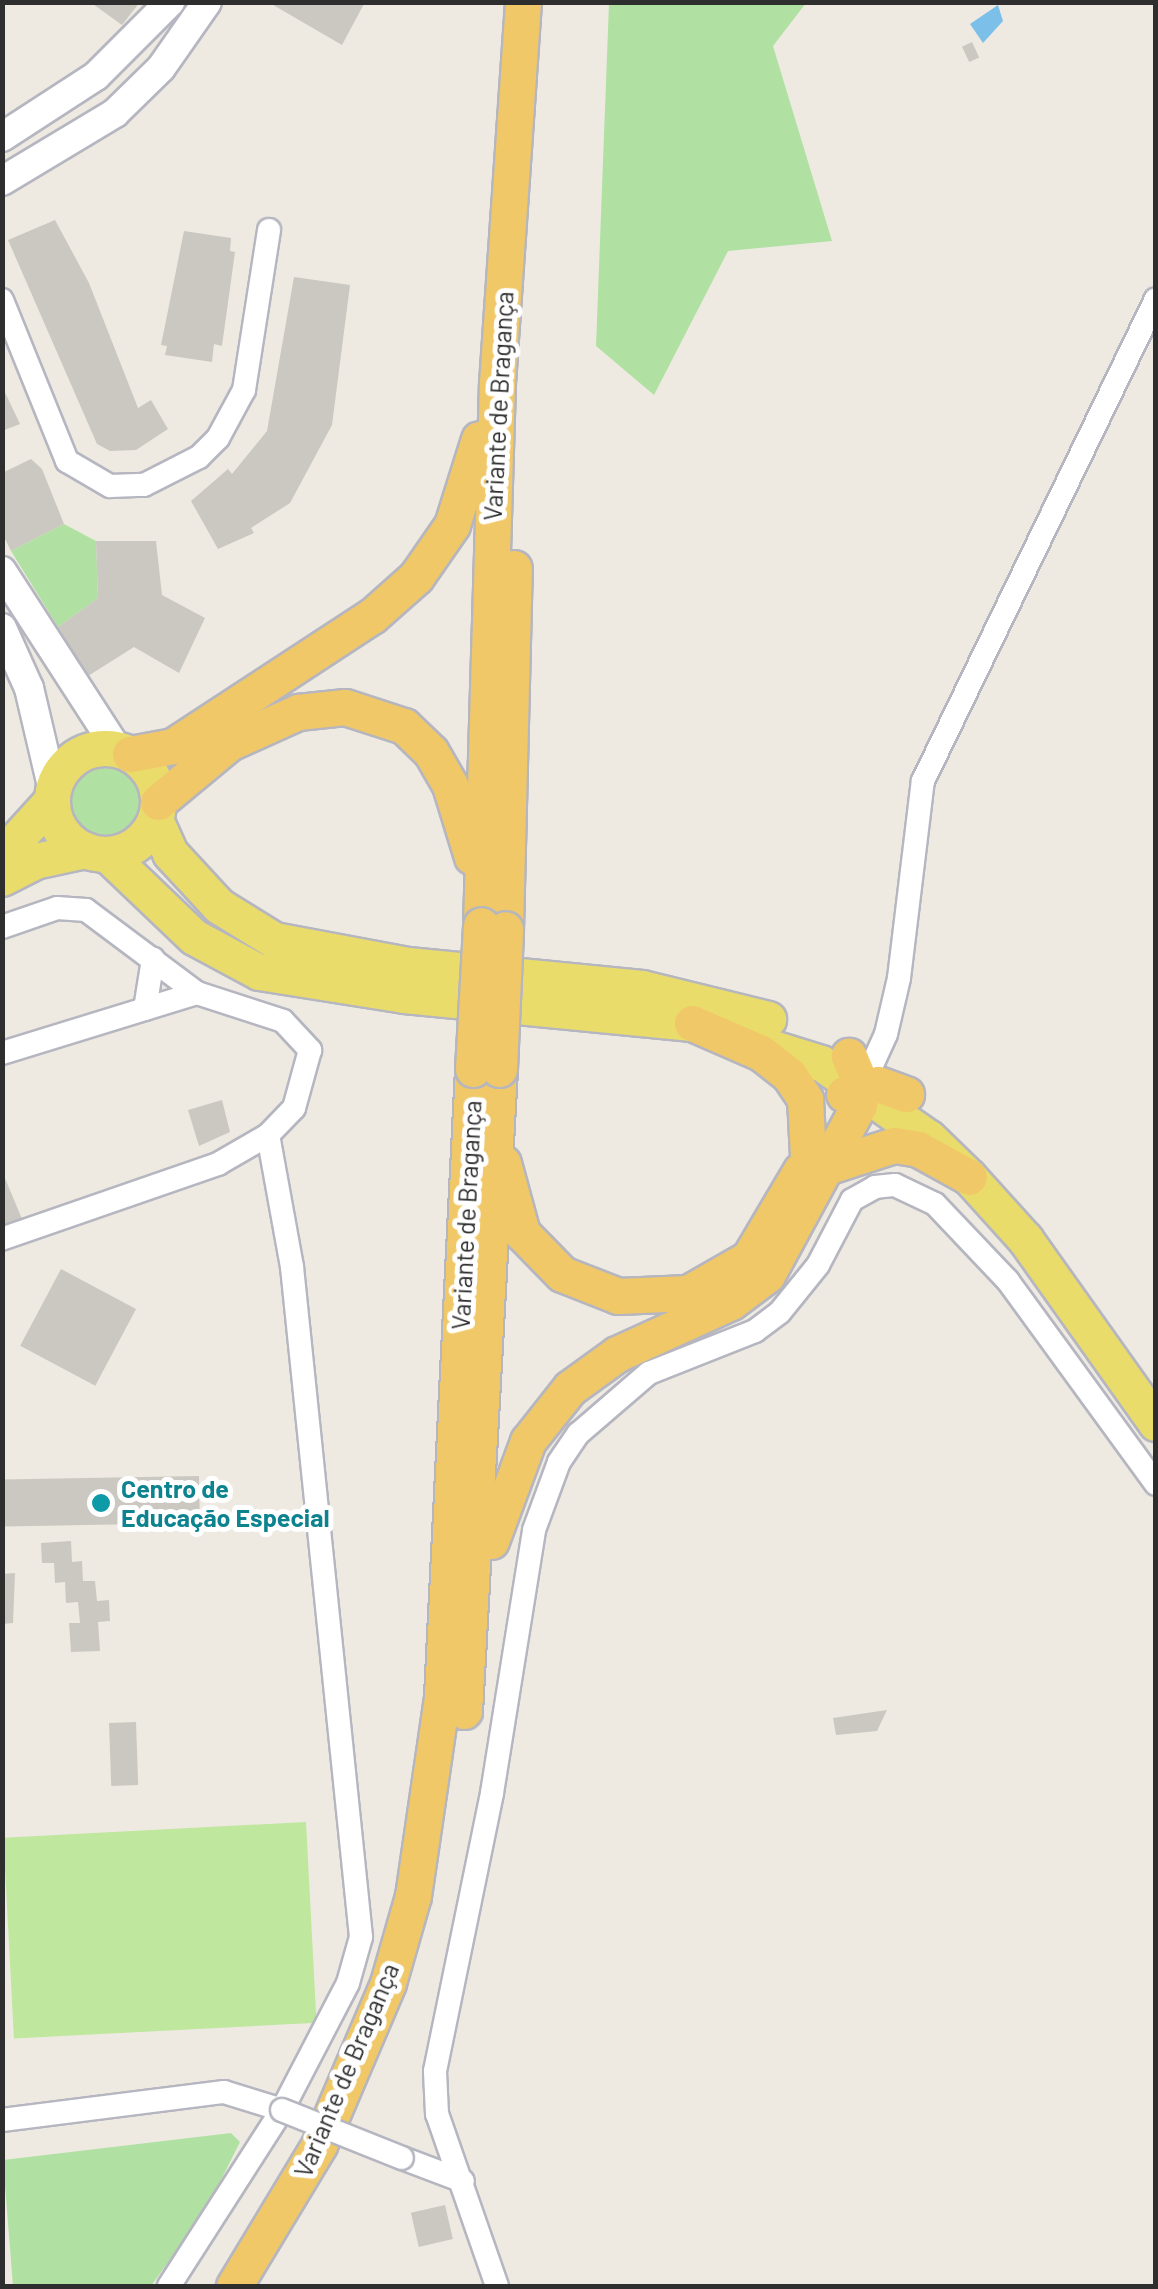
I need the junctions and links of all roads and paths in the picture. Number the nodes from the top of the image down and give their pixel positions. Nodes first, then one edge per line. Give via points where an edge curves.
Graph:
1 (170, 2) edge
2 (207, 2) edge
3 (523, 2) edge
4 (519, 102) junction
5 (2, 137) edge
6 (2, 182) edge
7 (269, 230) dead end
8 (1156, 299) edge
9 (2, 300) edge
10 (496, 383) junction
11 (2, 571) edge
12 (5, 633) edge
13 (85, 706) junction
14 (124, 751) junction
15 (52, 796) junction
16 (156, 810) junction
17 (96, 852) junction
18 (2, 855) edge
19 (2, 878) edge
20 (480, 882) junction
21 (2, 927) edge
22 (493, 927) junction
23 (153, 959) junction
24 (197, 993) junction
25 (145, 1009) junction
26 (692, 1023) junction
27 (2, 1053) edge
28 (486, 1069) junction
29 (860, 1070) junction
30 (906, 1094) joint
31 (494, 1128) junction
32 (268, 1135) junction
33 (818, 1162) junction
34 (969, 1178) junction
35 (2, 1239) edge
36 (1156, 1407) edge
37 (1156, 1423) edge
38 (1156, 1484) edge
39 (474, 1596) junction
40 (282, 2110) junction
41 (2, 2120) edge
42 (463, 2182) junction
43 (169, 2286) edge
44 (234, 2286) edge
45 (262, 2286) edge
46 (497, 2286) edge

1 - 5 street via 96,76
2 - 6 street via 161,68 114,113
3 - 4 highway, Variante de Bragança
4 - 10 highway, Variante de Bragança
4 - 22 highway, Variante de Bragança
7 - 9 street via 244,390 199,456 144,485 110,486 67,462
8 - 29 street via 923,781 900,978
10 - 14 highway via 484,399 477,462 452,524 416,577 372,616 173,746
10 - 20 highway, Variante de Bragança
11 - 13 street
12 - 13 street via 28,642 59,690
12 - 15 street via 34,705
13 - 14 street
14 - 15 main road via 100,748 69,761
14 - 16 main road via 151,774
15 - 17 main road via 61,830
15 - 18 main road
16 - 17 main road via 136,844
16 - 20 highway via 229,743 298,712 364,710 404,726 431,752 450,785
16 - 29 main road via 170,853 219,906 274,940 408,965 642,988 719,1004 796,1028
17 - 19 main road via 35,861
17 - 26 main road via 194,936 260,972 404,995
20 - 22 highway, Variante de Bragança
21 - 23 street via 76,908
22 - 28 highway, Variante de Bragança, bridge
23 - 24 street
23 - 25 street
24 - 25 street
24 - 32 street via 283,1021 310,1050 294,1108
25 - 27 street
26 - 29 main road
26 - 33 highway via 761,1054 788,1075 805,1099
28 - 31 highway, Variante de Bragança
28 - 44 highway, Variante de Bragança via 442,1696 412,1896 388,1983 319,2145
29 - 30 highway
29 - 33 highway via 843,1095
29 - 34 main road
30 - 36 main road via 986,1162
31 - 33 highway via 522,1233 562,1274 618,1296 688,1293 749,1258
31 - 39 highway, Variante de Bragança
32 - 35 street via 218,1164
32 - 40 street via 292,1267 362,1916 348,1983
33 - 34 highway via 894,1146 918,1149
33 - 39 highway via 767,1275 731,1302 617,1354 570,1388 528,1441 511,1477 491,1540 488,1584
34 - 37 main road via 1025,1239
38 - 42 street via 1008,1281 936,1204 895,1185 874,1187 852,1200 818,1265 780,1312 755,1330 649,1373 602,1407 558,1462 534,1530 492,1793 435,2072 436,2114
39 - 45 highway, Variante de Bragança via 456,1782 407,1987 324,2181
40 - 41 street via 224,2092
40 - 42 street, bridge
40 - 43 street
42 - 46 street

